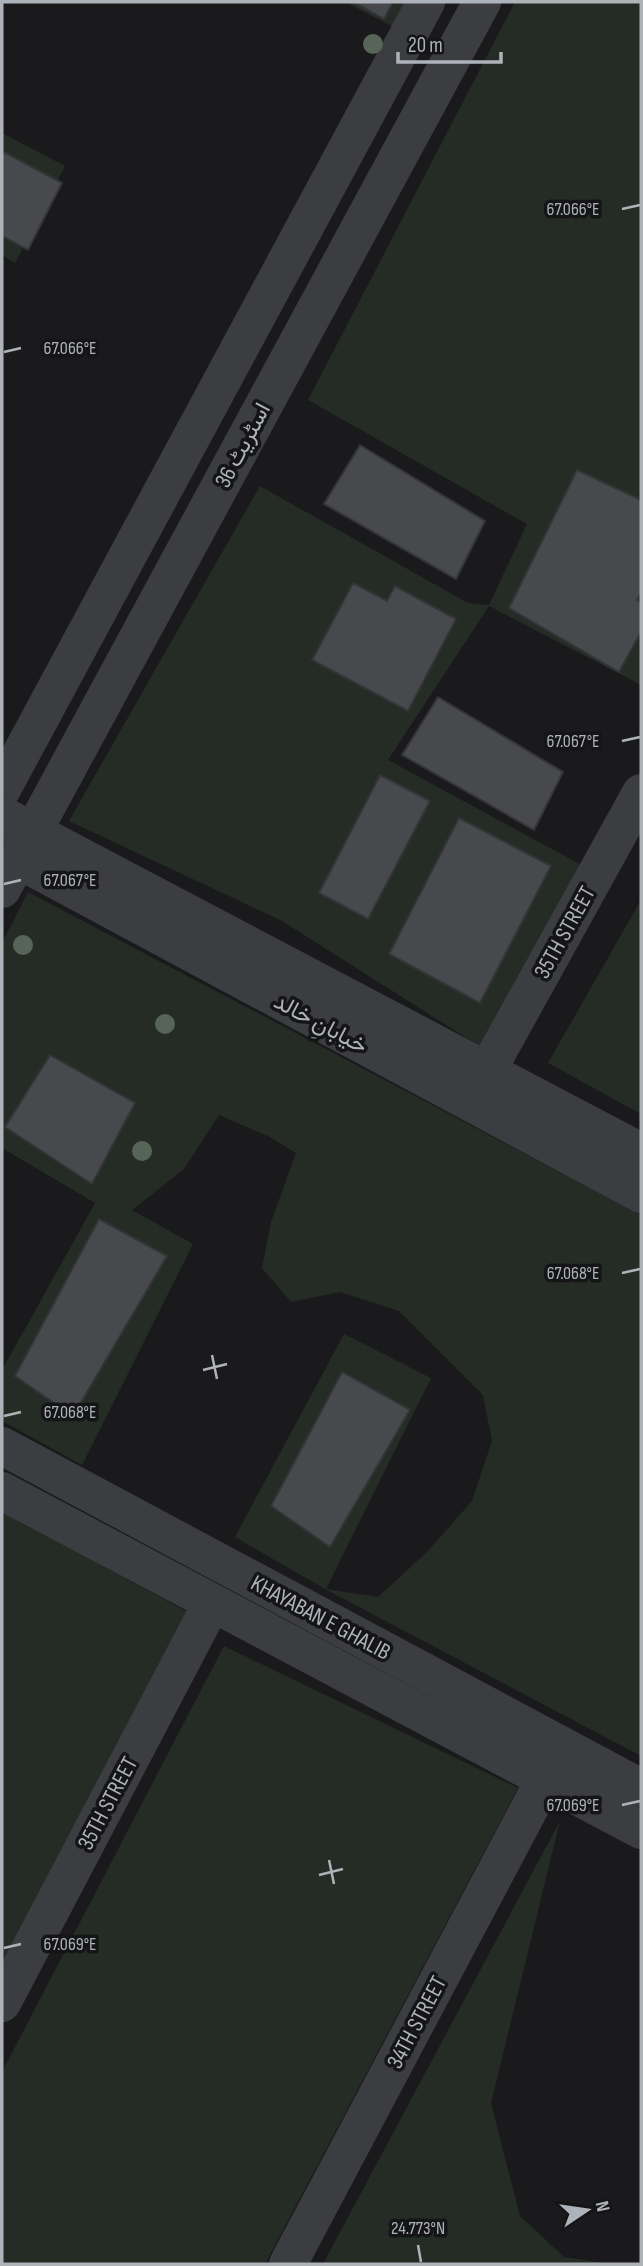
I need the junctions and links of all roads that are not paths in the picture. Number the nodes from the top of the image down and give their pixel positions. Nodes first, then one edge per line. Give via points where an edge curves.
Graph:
1 (426, 2) edge
2 (482, 2) edge
3 (2, 789) edge
4 (641, 793) edge
5 (11, 849) edge
6 (487, 1072) junction
7 (641, 1152) edge
8 (641, 1194) edge
9 (2, 1446) edge
10 (2, 1491) edge
11 (212, 1603) junction
12 (545, 1779) junction
13 (641, 1788) edge
14 (641, 1830) edge
15 (2, 2003) edge
16 (288, 2264) edge

1 - 3 street
2 - 5 street, اسٹریٹ 36
4 - 6 street, 35TH STREET
5 - 6 street, خیابانِ خالد
5 - 8 street, خیابانِ خالد
6 - 7 street, خیابانِ خالد
9 - 13 street, KHAYABAN E GHALIB
10 - 11 street, KHAYABAN E GHALIB
11 - 12 street, KHAYABAN E GHALIB
11 - 15 street, 35TH STREET
12 - 14 street, KHAYABAN E GHALIB
12 - 16 street, 34TH STREET

